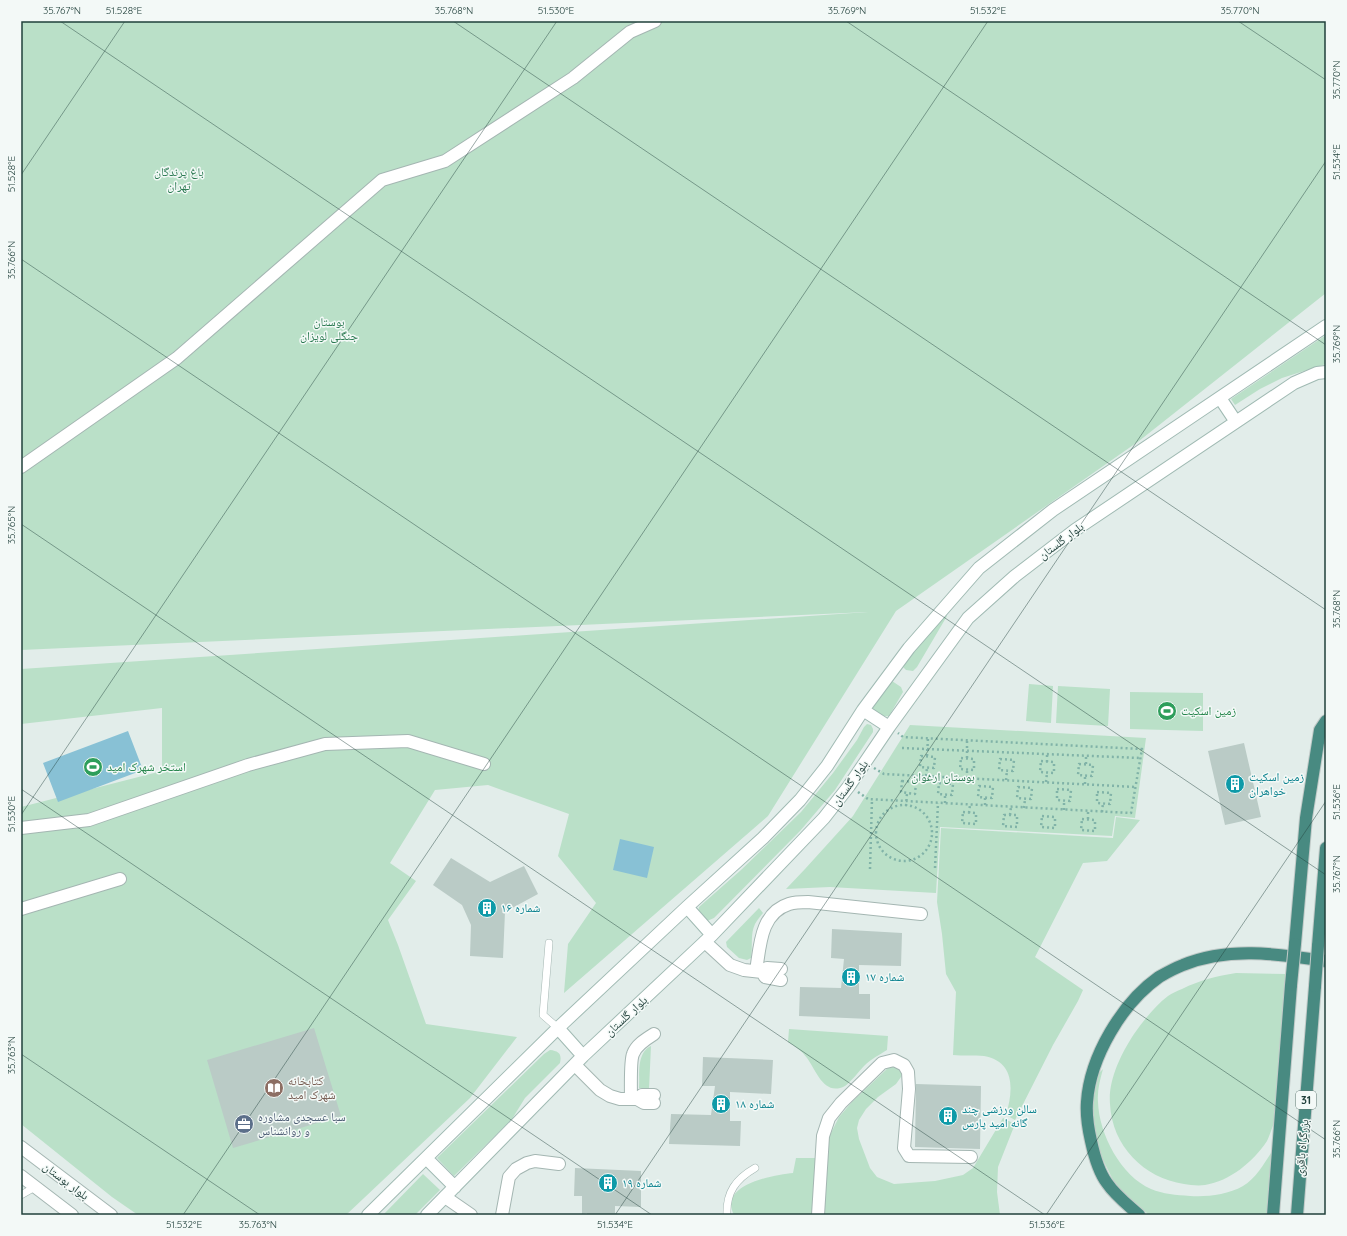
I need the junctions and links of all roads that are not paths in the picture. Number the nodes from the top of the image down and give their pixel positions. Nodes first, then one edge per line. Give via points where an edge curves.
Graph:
1 (638, 21) edge
2 (655, 21) edge
3 (630, 32) junction
4 (1326, 326) edge
5 (1326, 372) edge
6 (1225, 395) junction
7 (1236, 422) junction
8 (21, 467) edge
9 (863, 710) junction
10 (1326, 721) edge
11 (889, 727) junction
12 (484, 764) dead end
13 (21, 828) edge
14 (1326, 848) edge
15 (120, 880) dead end
16 (687, 907) junction
17 (21, 909) edge
18 (921, 914) dead end
19 (709, 938) junction
20 (549, 943) dead end
21 (1326, 961) edge
22 (759, 972) junction
23 (781, 974) dead end
24 (558, 1028) junction
25 (654, 1034) dead end
26 (579, 1060) junction
27 (634, 1099) junction
28 (654, 1099) dead end
29 (21, 1147) edge
30 (426, 1158) junction
31 (971, 1158) dead end
32 (559, 1164) dead end
33 (755, 1168) dead end
34 (21, 1176) edge
35 (35, 1187) junction
36 (455, 1187) junction
37 (21, 1195) edge
38 (445, 1197) junction
39 (72, 1215) edge
40 (111, 1215) edge
41 (368, 1215) edge
42 (427, 1215) edge
43 (471, 1215) edge
44 (502, 1215) edge
45 (727, 1215) edge
46 (818, 1215) edge
47 (1139, 1215) edge
48 (1273, 1215) edge
49 (1297, 1215) edge

1 - 3 main road
2 - 3 main road
3 - 8 main road via 573,78 445,160 382,180 177,358
4 - 6 main road
5 - 7 main road, بلوار گلستان via 1294,383
6 - 7 main road
6 - 9 main road via 1053,510 978,568 909,648
7 - 11 main road, بلوار گلستان via 1075,530 1004,586 968,618
9 - 11 main road
9 - 16 main road via 827,766 800,800 763,838
10 - 48 highway, bridge via 1320,730 1306,818
11 - 19 main road, بلوار گلستان via 850,786 824,818
12 - 13 main road via 408,741 325,744 248,764 89,820
14 - 49 highway, بزرگراه باقری / 31, bridge
15 - 17 main road
16 - 19 main road
16 - 24 main road
18 - 22 main road via 808,902 789,904 775,911 766,922
19 - 22 main road via 730,965
19 - 26 main road, بلوار گلستان
20 - 24 lane via 543,1015
21 - 47 highway via 1243,952 1208,957 1159,977 1120,1017 1096,1060 1087,1102 1087,1123 1094,1153 1106,1183
22 - 23 main road via 767,968
24 - 26 main road
24 - 30 main road
25 - 27 main road via 645,1039 633,1054
26 - 27 main road via 600,1090 620,1099
26 - 36 main road, بلوار گلستان
27 - 28 main road via 644,1103
29 - 40 main road, بلوار بوستان
30 - 36 main road
30 - 41 main road
31 - 46 main road via 909,1156 904,1148 908,1072 904,1065 894,1060 882,1063 829,1118 823,1136
32 - 44 main road via 535,1161 516,1169 509,1177
33 - 45 lane via 737,1180 727,1204
34 - 35 main road, بلوار بوستان
35 - 37 lane
35 - 39 main road, بلوار بوستان
36 - 38 main road, بلوار گلستان
38 - 42 main road, بلوار گلستان
38 - 43 main road

